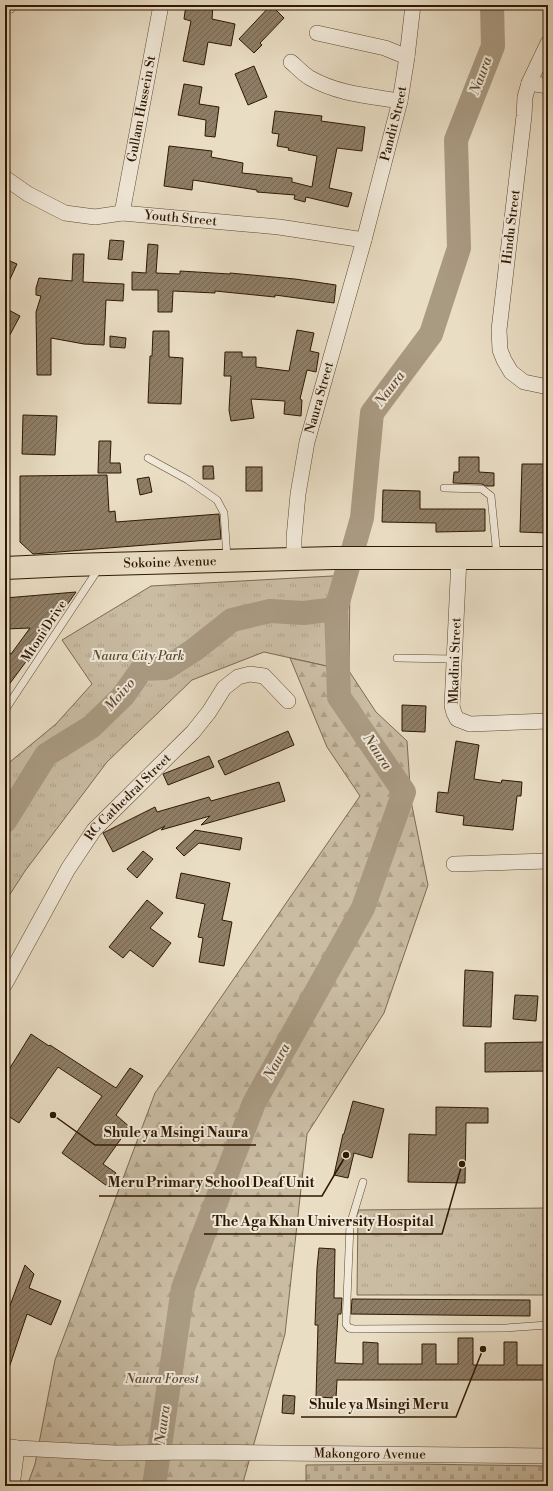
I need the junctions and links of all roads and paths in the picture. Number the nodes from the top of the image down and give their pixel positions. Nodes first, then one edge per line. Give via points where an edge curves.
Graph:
1 (161, 5) edge
2 (413, 5) edge
3 (317, 33) dead end
4 (548, 43) edge
5 (407, 57) junction
6 (290, 62) dead end
7 (529, 83) junction
8 (548, 86) edge
9 (400, 100) junction
10 (5, 178) edge
11 (122, 213) junction
12 (364, 240) junction
13 (548, 387) edge
14 (148, 458) dead end
15 (444, 488) dead end
16 (459, 558) junction
17 (497, 558) junction
18 (548, 558) edge
19 (294, 559) junction
20 (227, 561) junction
21 (102, 564) junction
22 (5, 568) edge
23 (397, 658) dead end
24 (454, 659) junction
25 (288, 701) dead end
26 (5, 710) edge
27 (548, 721) edge
28 (548, 861) edge
29 (454, 864) dead end
30 (5, 984) edge
31 (363, 1182) dead end
32 (548, 1325) edge
33 (11, 1447) edge
34 (548, 1456) edge
35 (12, 1486) edge

1 - 11 street, Gullam Hussein St
2 - 5 street, Pandit Street
3 - 5 street via 385,48
4 - 7 street, Hindu Street
5 - 9 street, Pandit Street
6 - 9 street via 309,77 347,93
7 - 8 street
7 - 13 street, Hindu Street via 525,97 499,330 500,350 511,372 524,382
9 - 12 street, Pandit Street
10 - 11 street, Youth Street via 28,194 65,213 95,217
11 - 12 street, Youth Street via 279,227
12 - 19 street, Naura Street via 307,442 298,494
14 - 20 lane via 188,480 217,500 224,513
15 - 17 lane via 482,489 491,496
16 - 17 main road, Sokoine Avenue
16 - 19 main road, Sokoine Avenue
16 - 24 street, Mkadini Street
17 - 18 main road, Sokoine Avenue
19 - 20 main road, Sokoine Avenue
20 - 21 main road, Sokoine Avenue
21 - 22 main road, Sokoine Avenue
21 - 26 lane, Mtoni Drive
23 - 24 lane
24 - 27 street, Mkadini Street via 452,706 457,719 470,724
25 - 30 street, RC Cathedral Street via 264,676 238,676 224,688 192,732 94,830 68,869
28 - 29 street
31 - 32 lane via 350,1225 346,1324 349,1328 506,1328
33 - 34 street, Makongoro Avenue via 115,1453
33 - 35 street

